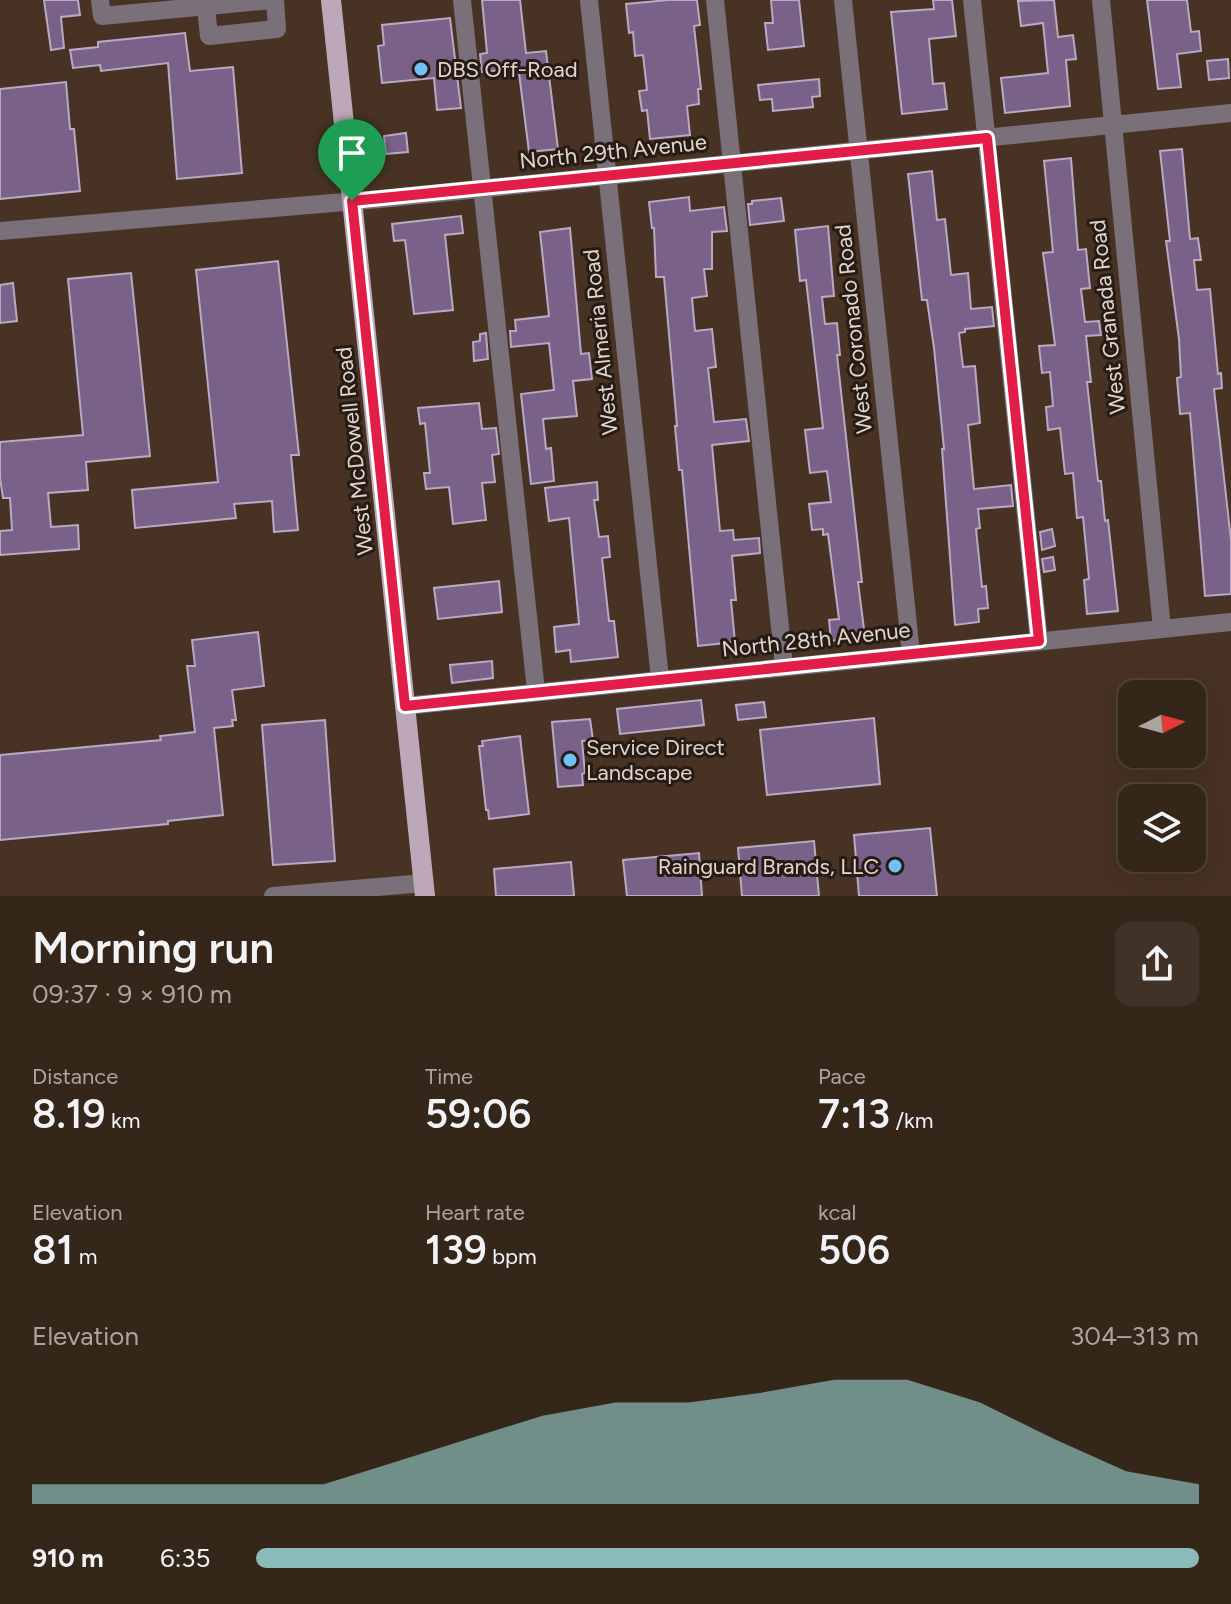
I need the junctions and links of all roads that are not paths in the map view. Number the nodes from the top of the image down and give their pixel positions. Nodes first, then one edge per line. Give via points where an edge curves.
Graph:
1 (100, 0) edge
2 (274, 0) edge
3 (331, 0) edge
4 (462, 0) edge
5 (589, 0) edge
6 (715, 0) edge
7 (843, 0) edge
8 (972, 0) edge
9 (1101, 0) edge
10 (206, 7) junction
11 (1231, 113) edge
12 (1112, 126) junction
13 (987, 138) junction
14 (859, 151) junction
15 (732, 163) junction
16 (607, 176) junction
17 (482, 189) junction
18 (352, 201) junction
19 (0, 231) edge
20 (1231, 622) edge
21 (1162, 629) junction
22 (1039, 641) junction
23 (911, 654) junction
24 (784, 666) junction
25 (660, 679) junction
26 (536, 691) junction
27 (405, 706) junction
28 (424, 890) edge
29 (273, 896) edge

1 - 10 street via 102,16
2 - 10 street
2 - 10 street via 277,29 209,36
3 - 18 main road, West McDowell Road
4 - 17 street
5 - 16 street, West Almeria Road
6 - 15 street
7 - 14 street, West Coronado Road
8 - 13 street
9 - 12 street, West Granada Road
11 - 12 street, North 29th Avenue
12 - 13 street, North 29th Avenue
12 - 21 street, West Granada Road
13 - 14 street, North 29th Avenue
13 - 22 street
14 - 15 street, North 29th Avenue
14 - 23 street, West Coronado Road
15 - 16 street, North 29th Avenue
15 - 24 street
16 - 17 street, North 29th Avenue
16 - 25 street, West Almeria Road
17 - 18 street, North 29th Avenue
17 - 26 street
18 - 19 street, North 29th Avenue
18 - 27 main road, West McDowell Road
20 - 21 street, North 28th Avenue
21 - 22 street, North 28th Avenue
22 - 23 street, North 28th Avenue
23 - 24 street, North 28th Avenue
24 - 25 street, North 28th Avenue
25 - 26 street, North 28th Avenue
26 - 27 street, North 28th Avenue
27 - 28 main road, West McDowell Road
28 - 29 street

